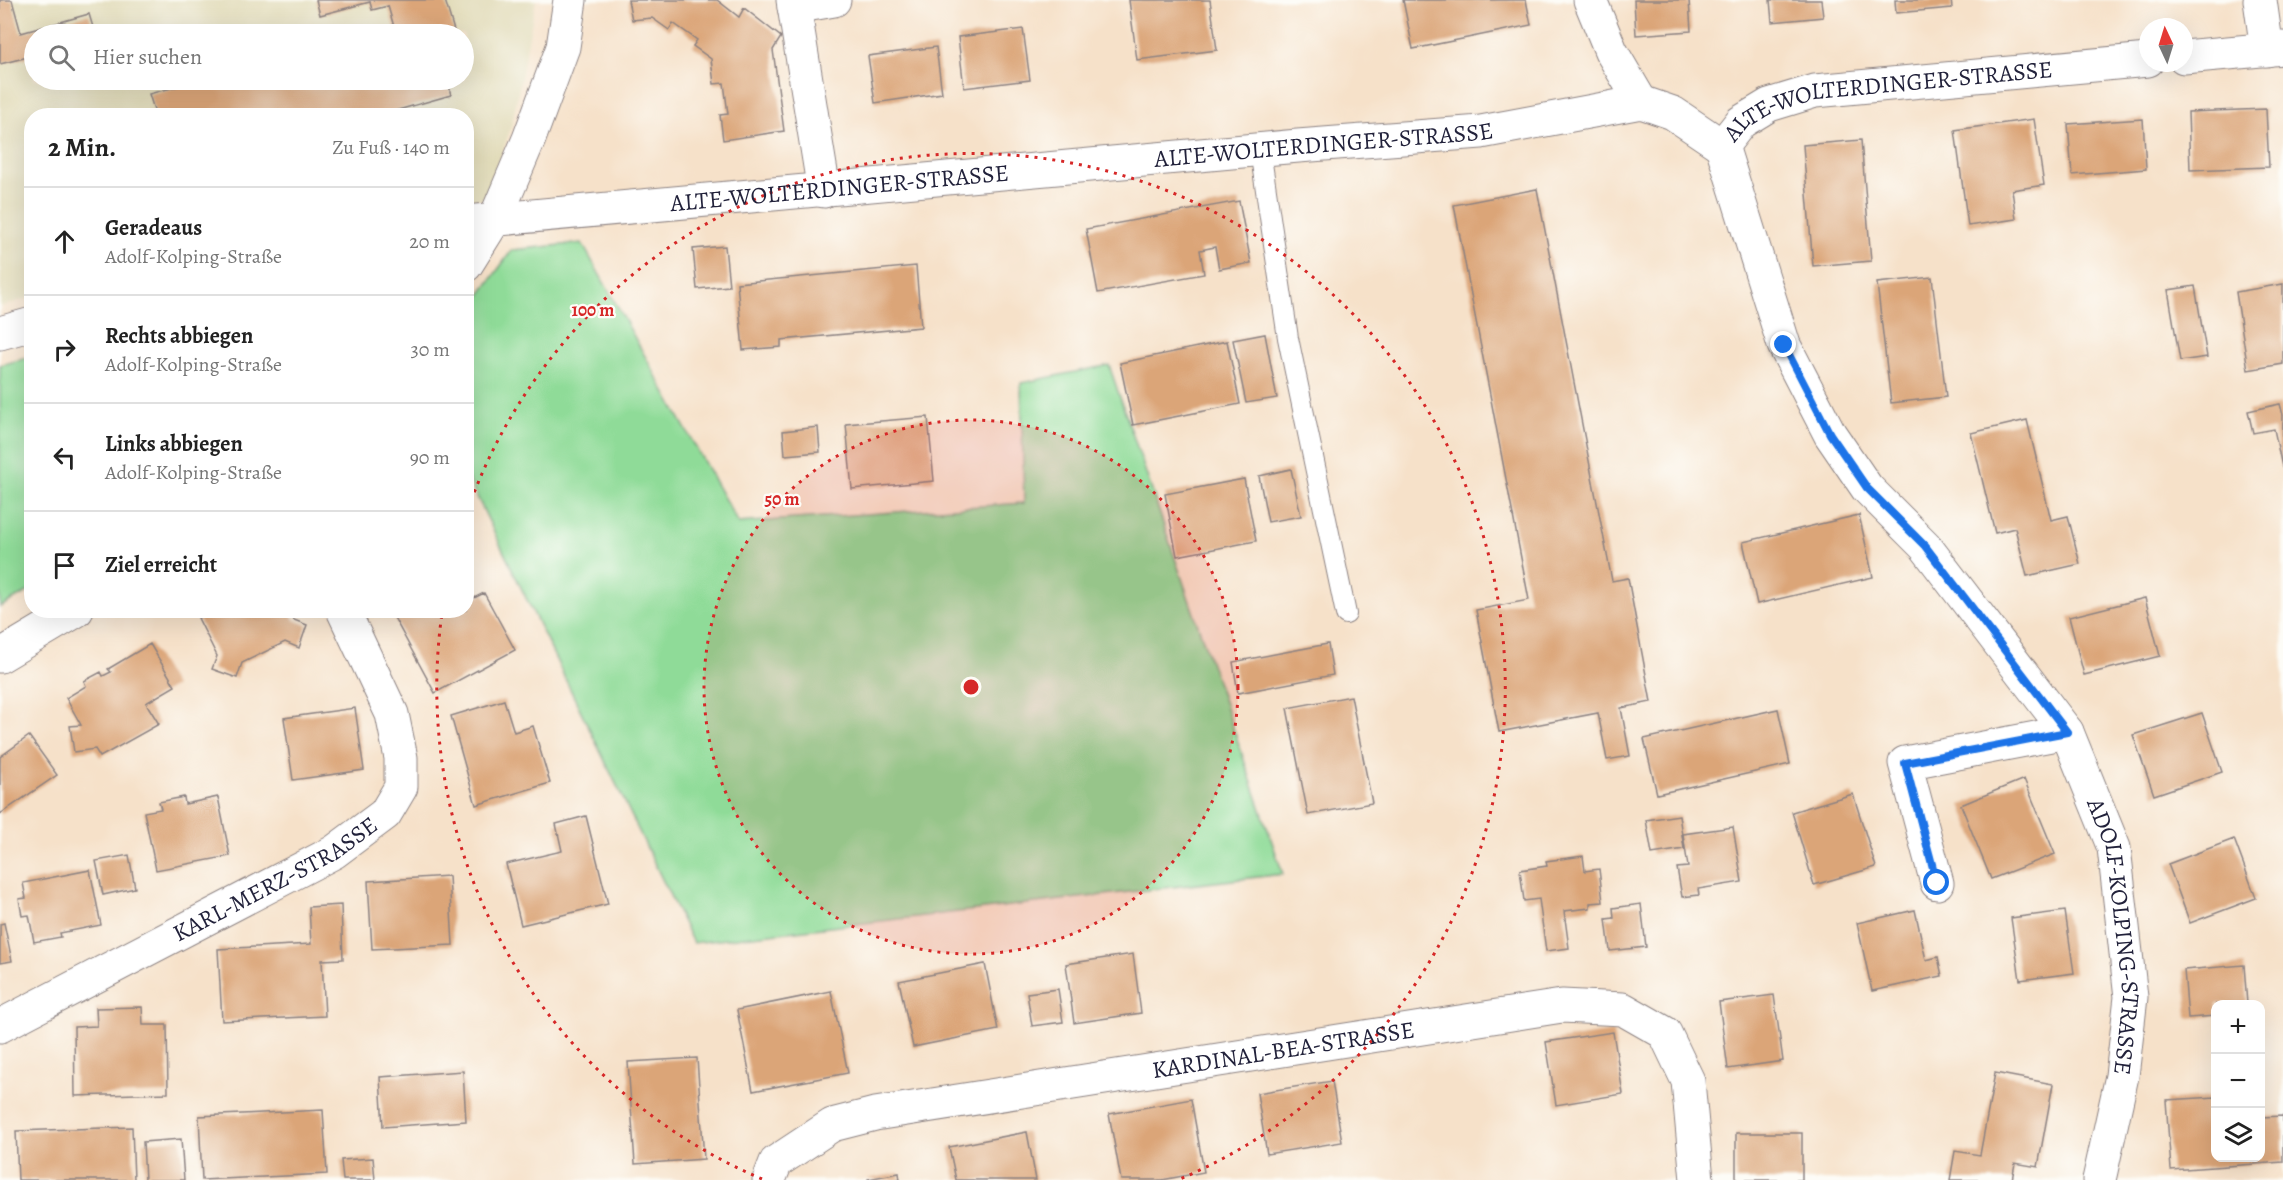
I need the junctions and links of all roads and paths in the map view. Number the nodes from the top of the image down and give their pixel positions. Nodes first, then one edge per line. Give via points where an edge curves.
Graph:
1 (570, 0) edge
2 (834, 0) edge
3 (1590, 0) edge
4 (2260, 0) edge
5 (793, 3) edge
6 (2275, 49) edge
7 (2193, 56) edge
8 (2139, 61) edge
9 (1641, 102) junction
10 (1722, 146) junction
11 (1260, 150) junction
12 (824, 191) junction
13 (482, 220) edge
14 (474, 242) edge
15 (24, 326) edge
16 (0, 333) edge
17 (1346, 614) dead end
18 (64, 618) edge
19 (346, 618) edge
20 (0, 656) edge
21 (2067, 732) junction
22 (1937, 883) dead end
23 (0, 1026) edge
24 (769, 1180) edge
25 (1697, 1180) edge
26 (2099, 1180) edge

1 - 13 street via 563,47
2 - 5 street
3 - 9 street via 1611,51
4 - 6 street
5 - 12 street
6 - 7 street
8 - 10 street, ALTE-WOLTERDINGER-STRASSE via 1815,91 1769,105 1740,122
9 - 10 street, ALTE-WOLTERDINGER-STRASSE via 1673,112
9 - 11 street, ALTE-WOLTERDINGER-STRASSE via 1481,132
10 - 21 street, ADOLF-KOLPING-STRASSE via 1784,345 1830,434 1867,488 1925,546
11 - 12 street, ALTE-WOLTERDINGER-STRASSE
11 - 17 lane via 1288,338
12 - 13 street, ALTE-WOLTERDINGER-STRASSE
13 - 14 street
15 - 16 street
18 - 20 street
19 - 23 street, KARL-MERZ-STRASSE via 392,714 397,736 401,787 385,814 334,852
21 - 22 street via 1905,763
21 - 26 street, ADOLF-KOLPING-STRASSE via 2114,848 2131,997 2122,1076
24 - 25 street, KARDINAL-BEA-STRASSE via 776,1162 832,1125 875,1114 1562,1006 1623,1009 1665,1033 1688,1081

